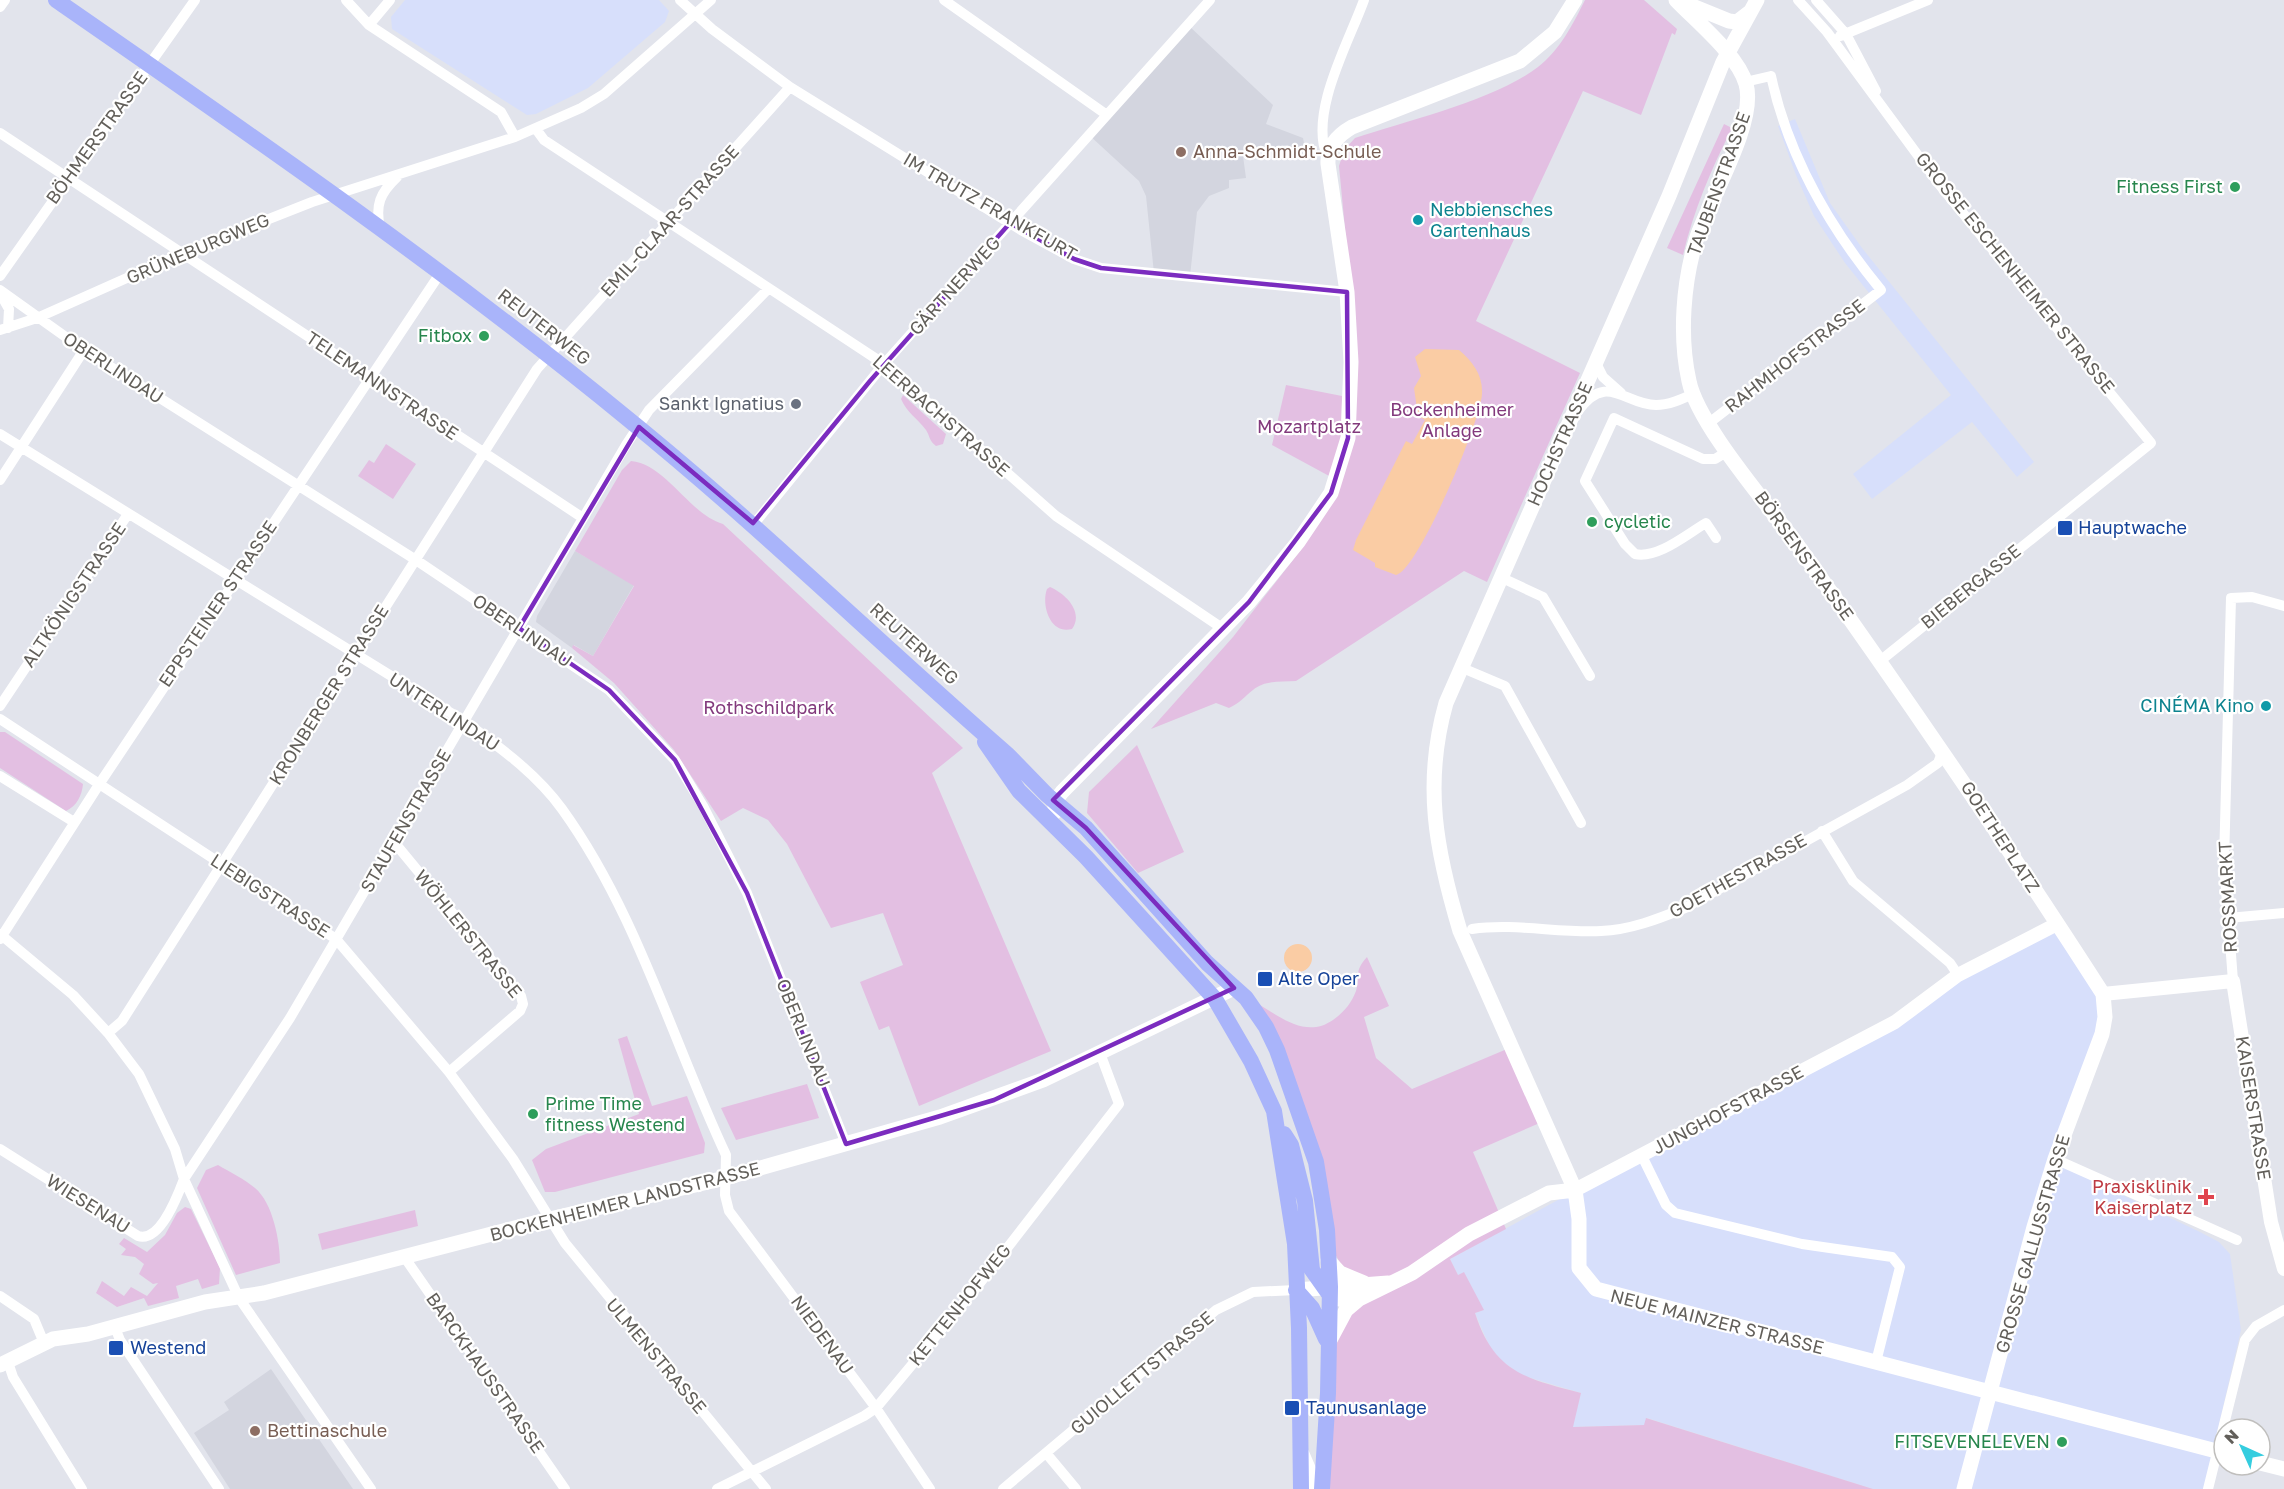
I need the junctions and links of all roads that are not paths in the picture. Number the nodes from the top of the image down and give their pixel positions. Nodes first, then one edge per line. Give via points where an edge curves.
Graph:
1 (5, 0) edge
2 (56, 0) edge
3 (195, 0) edge
4 (346, 0) edge
5 (390, 0) edge
6 (680, 0) edge
7 (711, 0) edge
8 (944, 0) edge
9 (1210, 0) edge
10 (1364, 0) edge
11 (1575, 0) edge
12 (1677, 0) edge
13 (1798, 0) edge
14 (1816, 0) edge
15 (1928, 0) edge
16 (1755, 3) edge
17 (0, 7) edge
18 (695, 14) junction
19 (369, 25) junction
20 (1827, 32) junction
21 (1846, 34) junction
22 (1727, 54) junction
23 (150, 65) junction
24 (1745, 82) junction
25 (790, 87) junction
26 (1880, 103) junction
27 (1107, 115) junction
28 (536, 129) junction
29 (0, 133) edge
30 (515, 137) junction
31 (1328, 156) junction
32 (399, 174) junction
33 (68, 178) junction
34 (334, 195) junction
35 (1010, 223) junction
36 (668, 224) junction
37 (380, 228) junction
38 (183, 253) junction
39 (441, 272) junction
40 (0, 276) edge
41 (768, 289) junction
42 (0, 292) edge
43 (1347, 292) junction
44 (37, 318) junction
45 (4, 329) edge
46 (84, 350) junction
47 (548, 355) junction
48 (1596, 363) junction
49 (884, 364) junction
50 (370, 377) junction
51 (1621, 393) junction
52 (1693, 394) junction
53 (1571, 421) junction
54 (1709, 423) junction
55 (639, 427) junction
56 (0, 434) edge
57 (2151, 443) joint
58 (22, 447) junction
59 (1728, 452) junction
60 (483, 454) junction
61 (0, 480) edge
62 (298, 484) junction
63 (128, 514) junction
64 (583, 518) junction
65 (754, 524) junction
66 (1716, 538) dead end
67 (416, 560) junction
68 (1500, 577) junction
69 (236, 579) junction
70 (2284, 606) edge
71 (519, 628) junction
72 (1222, 628) junction
73 (354, 655) junction
74 (1880, 661) junction
75 (1460, 667) junction
76 (1590, 676) dead end
77 (0, 706) edge
78 (0, 719) edge
79 (464, 721) junction
80 (975, 726) junction
81 (1943, 750) junction
82 (0, 776) edge
83 (100, 783) junction
84 (1054, 801) junction
85 (74, 822) junction
86 (1581, 823) dead end
87 (1055, 824) junction
88 (1822, 831) junction
89 (394, 842) junction
90 (222, 865) junction
91 (1447, 890) joint
92 (2284, 913) edge
93 (2228, 918) junction
94 (2057, 924) junction
95 (1472, 929) dead end
96 (1, 936) edge
97 (336, 939) junction
98 (1958, 975) junction
99 (2233, 981) junction
100 (1234, 988) junction
101 (2103, 994) junction
102 (1215, 999) junction
103 (108, 1033) junction
104 (1100, 1053) junction
105 (449, 1072) junction
106 (1277, 1123) junction
107 (846, 1144) junction
108 (0, 1149) edge
109 (1642, 1156) junction
110 (2055, 1159) junction
111 (725, 1178) junction
112 (184, 1179) junction
113 (1575, 1190) junction
114 (550, 1219) junction
115 (2279, 1238) edge
116 (2237, 1240) dead end
117 (405, 1258) junction
118 (1328, 1260) junction
119 (2284, 1269) edge
120 (1394, 1282) junction
121 (1364, 1283) junction
122 (1327, 1290) junction
123 (0, 1296) edge
124 (239, 1298) junction
125 (1359, 1299) junction
126 (1301, 1302) junction
127 (2284, 1310) edge
128 (114, 1325) junction
129 (44, 1342) junction
130 (1328, 1346) junction
131 (1876, 1362) junction
132 (4, 1364) edge
133 (1991, 1393) junction
134 (876, 1408) junction
135 (2229, 1417) edge
136 (2212, 1451) edge
137 (1046, 1453) junction
138 (1302, 1454) junction
139 (752, 1472) junction
140 (82, 1489) edge
141 (219, 1489) edge
142 (371, 1489) edge
143 (565, 1489) edge
144 (717, 1489) edge
145 (766, 1489) edge
146 (930, 1489) edge
147 (1003, 1489) edge
148 (1076, 1489) edge
149 (1302, 1489) edge
150 (1317, 1489) edge
151 (1322, 1489) edge
152 (1964, 1489) edge

1 - 17 street
2 - 23 main road, REUTERWEG
3 - 23 street, BÖHMERSTRASSE
4 - 19 street
5 - 19 street
6 - 18 street, IM TRUTZ FRANKFURT
7 - 18 street, GRÜNEBURGWEG
8 - 27 street
9 - 27 street, GÄRTNERWEG
10 - 31 street via 1327,101 1324,148
11 - 31 main road via 1555,32 1521,61 1352,127 1334,142
12 - 16 main road via 1737,22
12 - 22 main road, TAUBENSTRASSE
13 - 20 street, GROSSE ESCHENHEIMER STRASSE
14 - 21 street, GROSSE ESCHENHEIMER STRASSE
15 - 21 street
16 - 22 main road, HOCHSTRASSE
18 - 25 street, IM TRUTZ FRANKFURT
18 - 28 street, GRÜNEBURGWEG via 604,94
19 - 30 street via 501,112
20 - 21 street via 1839,37
20 - 26 street, GROSSE ESCHENHEIMER STRASSE
21 - 26 street, GROSSE ESCHENHEIMER STRASSE
22 - 24 main road, TAUBENSTRASSE via 1739,67
22 - 48 main road, HOCHSTRASSE
23 - 33 street, BÖHMERSTRASSE
23 - 34 main road, REUTERWEG
24 - 52 main road, TAUBENSTRASSE via 1747,110 1742,130 1702,223 1690,267 1685,346
24 - 54 street, RAHMHOFSTRASSE via 1771,76 1804,173 1881,290
25 - 35 street, IM TRUTZ FRANKFURT
25 - 36 street, EMIL-CLAAR-STRASSE
26 - 57 street, GROSSE ESCHENHEIMER STRASSE via 1939,184
27 - 35 street, GÄRTNERWEG
28 - 30 street, GRÜNEBURGWEG
28 - 36 street, LEERBACHSTRASSE via 544,140
29 - 33 street, TELEMANNSTRASSE
30 - 32 street, GRÜNEBURGWEG
31 - 43 main road
32 - 34 street, GRÜNEBURGWEG
32 - 37 street via 380,196 376,211
33 - 38 street, TELEMANNSTRASSE
33 - 40 street, BÖHMERSTRASSE
34 - 37 main road, REUTERWEG
34 - 38 street, GRÜNEBURGWEG
35 - 43 street, IM TRUTZ FRANKFURT via 1074,259 1101,268
35 - 49 street, GÄRTNERWEG
36 - 41 street, LEERBACHSTRASSE
36 - 47 street, EMIL-CLAAR-STRASSE
37 - 39 main road, REUTERWEG
38 - 44 street, GRÜNEBURGWEG
38 - 50 street, TELEMANNSTRASSE
39 - 47 main road, REUTERWEG
39 - 50 street, EPPSTEINER STRASSE
41 - 49 street, LEERBACHSTRASSE
41 - 55 street, STAUFENSTRASSE via 649,410
42 - 44 street, OBERLINDAU
42 - 45 street, OBERLINDAU via 9,309
43 - 72 main road via 1351,362 1348,438 1334,484 1298,542 1249,602
44 - 45 street, GRÜNEBURGWEG
44 - 46 street, OBERLINDAU
46 - 58 street
46 - 62 street, OBERLINDAU
47 - 55 main road, REUTERWEG
47 - 60 street, KRONBERGER STRASSE
48 - 51 street via 1603,377
48 - 53 main road, HOCHSTRASSE
49 - 65 street, GÄRTNERWEG
49 - 72 street, LEERBACHSTRASSE via 1056,516
50 - 60 street, TELEMANNSTRASSE
50 - 62 street, EPPSTEINER STRASSE
51 - 52 street via 1655,405
51 - 53 street via 1605,392 1593,397
52 - 54 main road, TAUBENSTRASSE
53 - 68 main road, HOCHSTRASSE
54 - 59 main road, BÖRSENSTRASSE
55 - 64 street, STAUFENSTRASSE
55 - 65 main road, REUTERWEG
56 - 58 street, UNTERLINDAU
57 - 74 street, BIEBERGASSE
58 - 61 street
58 - 63 street, UNTERLINDAU
59 - 66 street via 1715,459 1703,459 1614,418 1585,481 1635,554 1658,550 1706,523
59 - 74 main road, BÖRSENSTRASSE
60 - 64 street, TELEMANNSTRASSE
60 - 67 street, KRONBERGER STRASSE
62 - 67 street, OBERLINDAU
62 - 69 street, EPPSTEINER STRASSE
63 - 69 street, UNTERLINDAU
63 - 77 street, ALTKÖNIGSTRASSE
64 - 71 street, STAUFENSTRASSE
65 - 80 main road, REUTERWEG
67 - 71 street, OBERLINDAU
67 - 73 street, KRONBERGER STRASSE
68 - 75 main road, HOCHSTRASSE
68 - 76 street via 1543,597
69 - 73 street, UNTERLINDAU
69 - 83 street, EPPSTEINER STRASSE
70 - 93 street, ROSSMARKT via 2252,597 2231,598 2224,863
71 - 79 street, STAUFENSTRASSE
71 - 107 street, OBERLINDAU via 609,690 675,760 747,893
72 - 84 main road
73 - 79 street, UNTERLINDAU
73 - 90 street, KRONBERGER STRASSE
74 - 81 main road, BÖRSENSTRASSE
75 - 86 street via 1504,686
75 - 91 main road, HOCHSTRASSE via 1441,719 1433,766 1433,814
78 - 83 street, LIEBIGSTRASSE
79 - 89 street, STAUFENSTRASSE
79 - 111 street, UNTERLINDAU via 533,776 562,808 600,870 631,930 726,1155
80 - 84 main road, REUTERWEG
80 - 87 main road, REUTERWEG via 1019,791
81 - 88 street, GOETHESTRASSE via 1938,763 1907,785
81 - 94 main road, GOETHEPLATZ
82 - 85 street
83 - 85 street, EPPSTEINER STRASSE
83 - 90 street, LIEBIGSTRASSE
84 - 87 main road
84 - 100 main road via 1086,828
85 - 96 street, EPPSTEINER STRASSE
87 - 102 main road
88 - 95 street, GOETHESTRASSE via 1685,908 1647,922 1600,931 1498,925
88 - 98 street via 1853,881 1950,963
89 - 97 street, STAUFENSTRASSE
89 - 105 street, WÖHLERSTRASSE via 521,996 523,1004 520,1011
90 - 97 street, LIEBIGSTRASSE
90 - 103 street, KRONBERGER STRASSE via 122,1021
91 - 113 main road, NEUE MAINZER STRASSE via 1460,931
92 - 93 street
93 - 99 street, ROSSMARKT
94 - 98 street, JUNGHOFSTRASSE
94 - 101 main road
96 - 103 street via 73,994
97 - 105 street, LIEBIGSTRASSE
97 - 112 street, STAUFENSTRASSE via 290,1018
98 - 109 street, JUNGHOFSTRASSE via 1895,1022
99 - 101 street
99 - 115 street, KAISERSTRASSE
100 - 102 main road, BOCKENHEIMER LANDSTRASSE
100 - 118 main road via 1255,1008 1266,1027 1295,1096 1316,1162
101 - 110 main road, GROSSE GALLUSSTRASSE via 2102,1034
102 - 104 main road, BOCKENHEIMER LANDSTRASSE
102 - 106 main road via 1251,1062
103 - 112 street via 139,1074 176,1149
104 - 107 main road, BOCKENHEIMER LANDSTRASSE via 994,1100
104 - 134 street, KETTENHOFWEG via 1119,1104
105 - 114 street, LIEBIGSTRASSE via 513,1159
106 - 122 main road via 1291,1145 1305,1200 1312,1270
106 - 126 main road
107 - 111 main road, BOCKENHEIMER LANDSTRASSE
108 - 112 street, WIESENAU via 144,1238 158,1228 172,1208
109 - 113 street, JUNGHOFSTRASSE
109 - 131 street via 1671,1211 1774,1238 1898,1261 1900,1267
110 - 116 street
110 - 133 main road, GROSSE GALLUSSTRASSE
111 - 114 main road, BOCKENHEIMER LANDSTRASSE
111 - 134 street, NIEDENAU via 729,1211
112 - 124 street
113 - 120 main road, JUNGHOFSTRASSE via 1539,1198 1469,1234
113 - 131 main road, NEUE MAINZER STRASSE via 1579,1268 1588,1283 1600,1292
114 - 117 main road, BOCKENHEIMER LANDSTRASSE
114 - 139 street, ULMENSTRASSE via 585,1270
115 - 119 street, KAISERSTRASSE
117 - 124 main road, BOCKENHEIMER LANDSTRASSE
117 - 143 street, BARCKHAUSSTRASSE
118 - 121 main road via 1340,1273
118 - 122 main road
120 - 121 main road
120 - 125 main road, JUNGHOFSTRASSE
121 - 122 main road
122 - 125 main road via 1339,1299
122 - 126 main road
122 - 130 main road
123 - 129 street via 34,1319
124 - 128 main road, BOCKENHEIMER LANDSTRASSE via 216,1299
124 - 142 street
125 - 130 main road via 1346,1310
126 - 130 main road
126 - 137 street, GUIOLLETTSTRASSE via 1253,1292 1216,1310
126 - 138 main road
127 - 135 street via 2256,1326 2245,1341
128 - 129 main road, BOCKENHEIMER LANDSTRASSE
128 - 141 street via 120,1340
129 - 132 main road, BOCKENHEIMER LANDSTRASSE
130 - 151 main road
131 - 133 main road, NEUE MAINZER STRASSE
132 - 140 street
133 - 136 main road, NEUE MAINZER STRASSE
133 - 152 main road, GROSSE GALLUSSTRASSE
134 - 139 street, KETTENHOFWEG
134 - 146 street, NIEDENAU
137 - 147 street, GUIOLLETTSTRASSE
137 - 148 street
138 - 149 main road
138 - 150 main road
139 - 144 street, KETTENHOFWEG
139 - 145 street, ULMENSTRASSE

